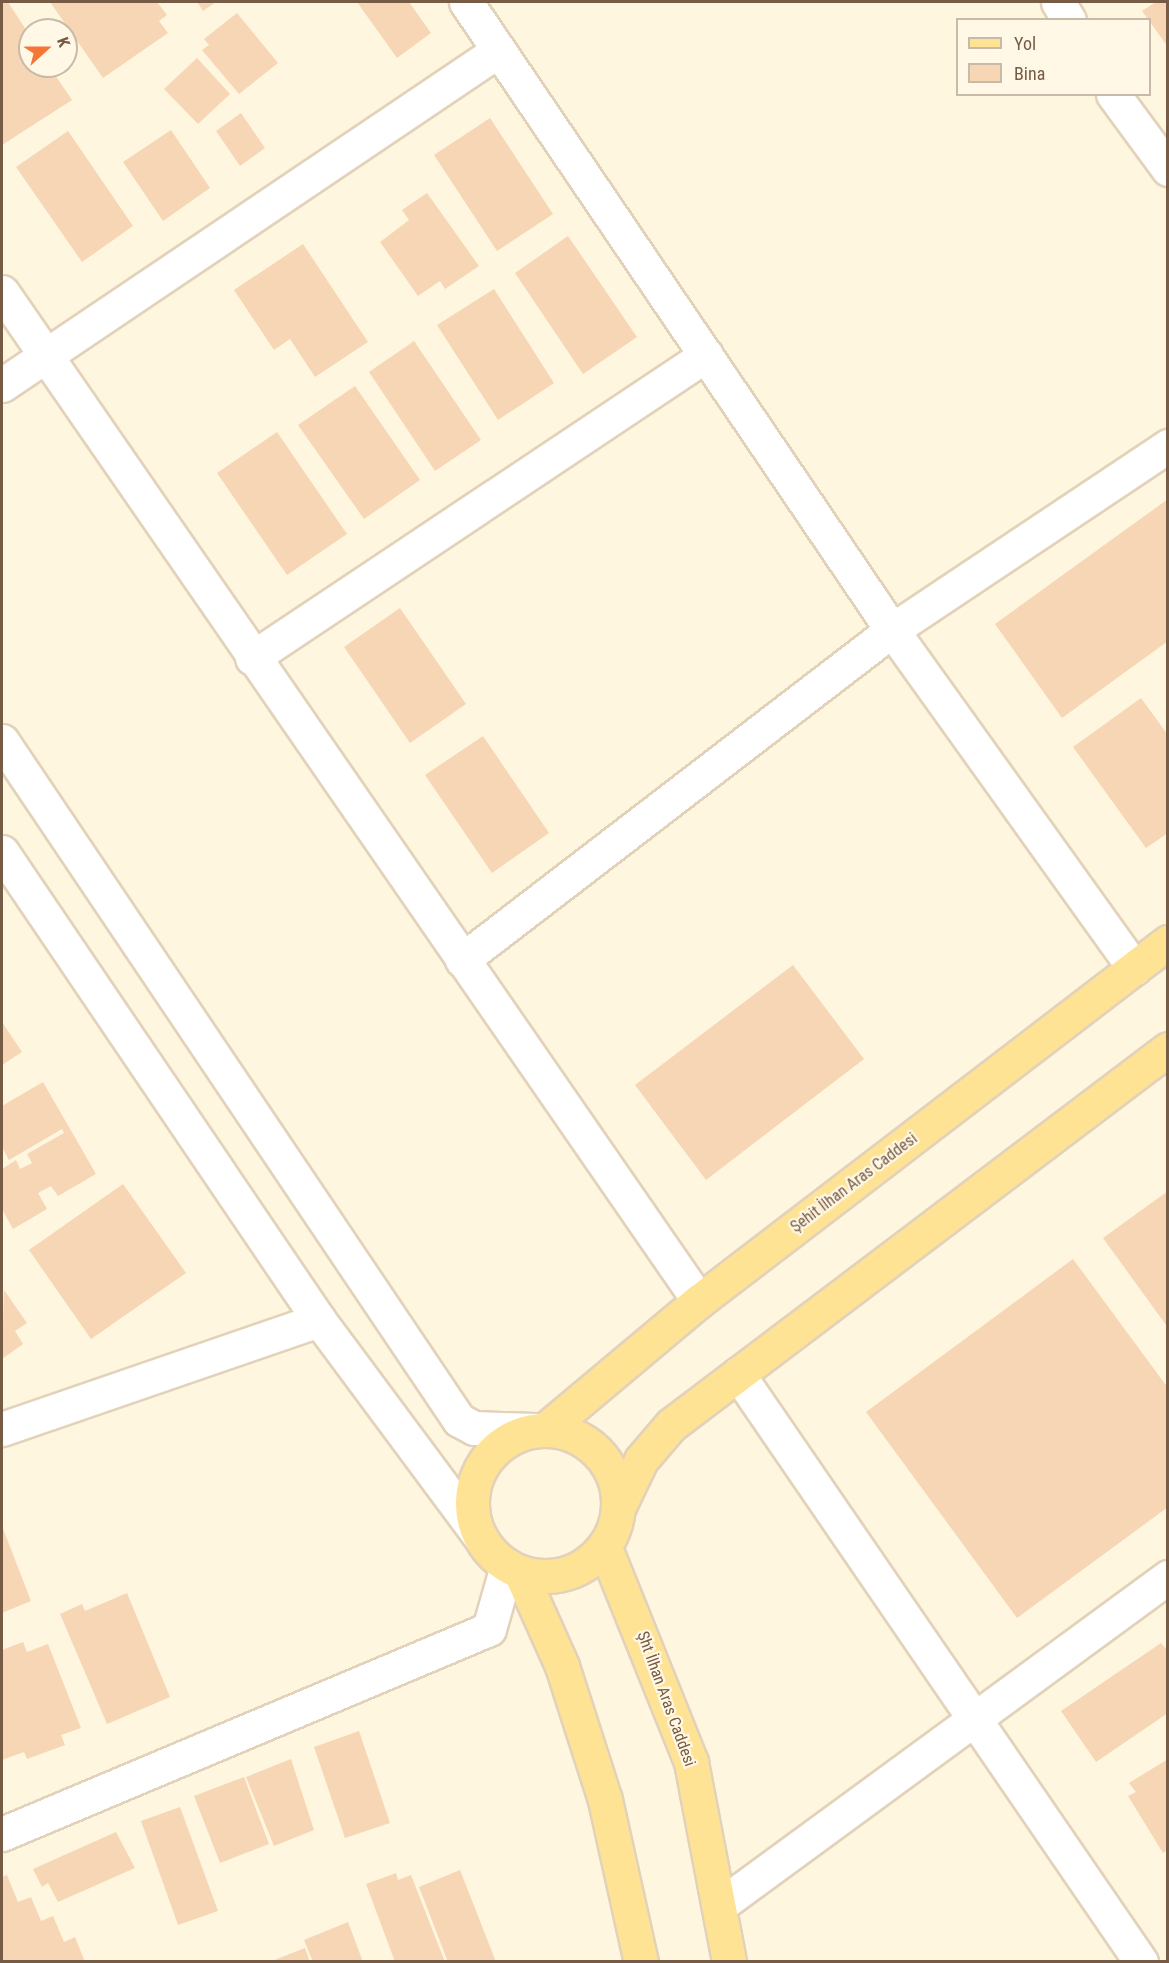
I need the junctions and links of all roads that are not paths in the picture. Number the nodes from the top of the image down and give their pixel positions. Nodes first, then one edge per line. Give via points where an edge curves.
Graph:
1 (466, 2) edge
2 (1058, 2) edge
3 (1068, 18) edge
4 (499, 50) junction
5 (1114, 96) edge
6 (1167, 169) edge
7 (2, 292) edge
8 (706, 355) junction
9 (44, 356) junction
10 (2, 385) edge
11 (1167, 446) edge
12 (892, 630) junction
13 (252, 658) junction
14 (2, 741) edge
15 (2, 852) edge
16 (1167, 942) edge
17 (462, 960) junction
18 (1134, 968) junction
19 (1167, 1049) edge
20 (699, 1301) junction
21 (320, 1320) junction
22 (738, 1374) junction
23 (2, 1429) edge
24 (540, 1430) junction
25 (619, 1506) junction
26 (480, 1537) junction
27 (605, 1548) junction
28 (514, 1569) junction
29 (1167, 1577) edge
30 (975, 1719) junction
31 (2, 1834) edge
32 (719, 1906) junction
33 (641, 1962) edge
34 (729, 1962) edge
35 (1141, 1962) edge

1 - 4 street
2 - 3 street
4 - 8 street
4 - 9 street
5 - 6 street
7 - 9 street
8 - 12 street
8 - 13 street
9 - 10 street
9 - 13 street
11 - 12 street
12 - 17 street
12 - 18 street
13 - 17 street
14 - 24 street via 459,1420 474,1428
15 - 21 street
16 - 18 main road, Şehit İlhan Aras Caddesi
17 - 20 street
18 - 20 main road, Şehit İlhan Aras Caddesi
19 - 22 main road
20 - 24 main road, Şehit İlhan Aras Caddesi
21 - 23 street
21 - 26 street
22 - 25 main road via 671,1425 641,1460
22 - 30 street
24 - 25 main road via 576,1436 594,1449 617,1485
24 - 26 main road via 498,1446 485,1461 472,1499
25 - 27 main road
26 - 28 main road
27 - 28 main road via 592,1561 557,1576
27 - 32 main road, Şht İlhan Aras Caddesi via 691,1762
28 - 31 street via 489,1629
28 - 33 main road via 562,1666 605,1800
29 - 30 street
30 - 32 street
30 - 35 street
32 - 34 main road, Şht İlhan Aras Caddesi

